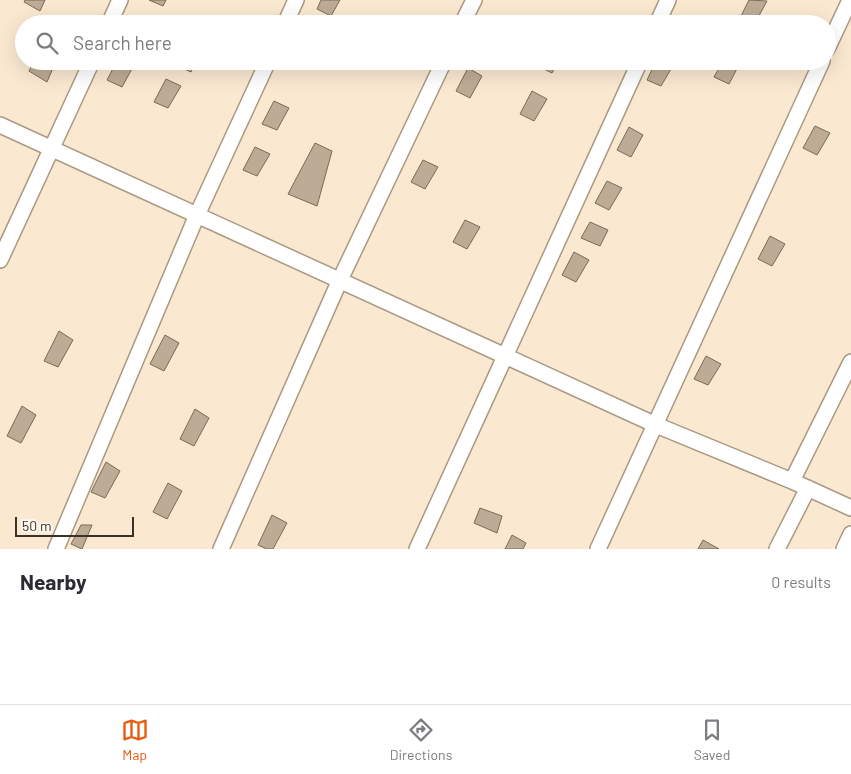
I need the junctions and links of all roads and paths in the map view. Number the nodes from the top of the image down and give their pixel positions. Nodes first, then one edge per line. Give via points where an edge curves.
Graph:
1 (120, 0) edge
2 (296, 0) edge
3 (474, 0) edge
4 (668, 0) edge
5 (850, 0) edge
6 (113, 15) edge
7 (290, 15) edge
8 (466, 15) edge
9 (661, 15) edge
10 (836, 30) edge
11 (88, 70) edge
12 (264, 70) edge
13 (440, 70) edge
14 (636, 70) edge
15 (818, 70) edge
16 (0, 125) edge
17 (52, 149) junction
18 (197, 215) junction
19 (0, 260) edge
20 (339, 282) junction
21 (506, 356) junction
22 (851, 362) edge
23 (656, 425) junction
24 (792, 481) junction
25 (808, 488) junction
26 (851, 508) edge
27 (851, 534) edge
28 (56, 549) edge
29 (221, 549) edge
30 (417, 549) edge
31 (598, 549) edge
32 (777, 549) edge
33 (844, 549) edge

1 - 6 street
2 - 7 street
3 - 8 street
4 - 9 street
5 - 10 street
11 - 17 street
12 - 18 street
13 - 20 street
14 - 21 street
15 - 23 street
16 - 17 street
17 - 18 street
17 - 19 street
18 - 20 street
18 - 28 street
20 - 21 street
20 - 29 street
21 - 23 street
21 - 30 street
22 - 24 street
23 - 24 street
23 - 31 street
24 - 25 street
25 - 26 street
25 - 32 street
27 - 33 street

